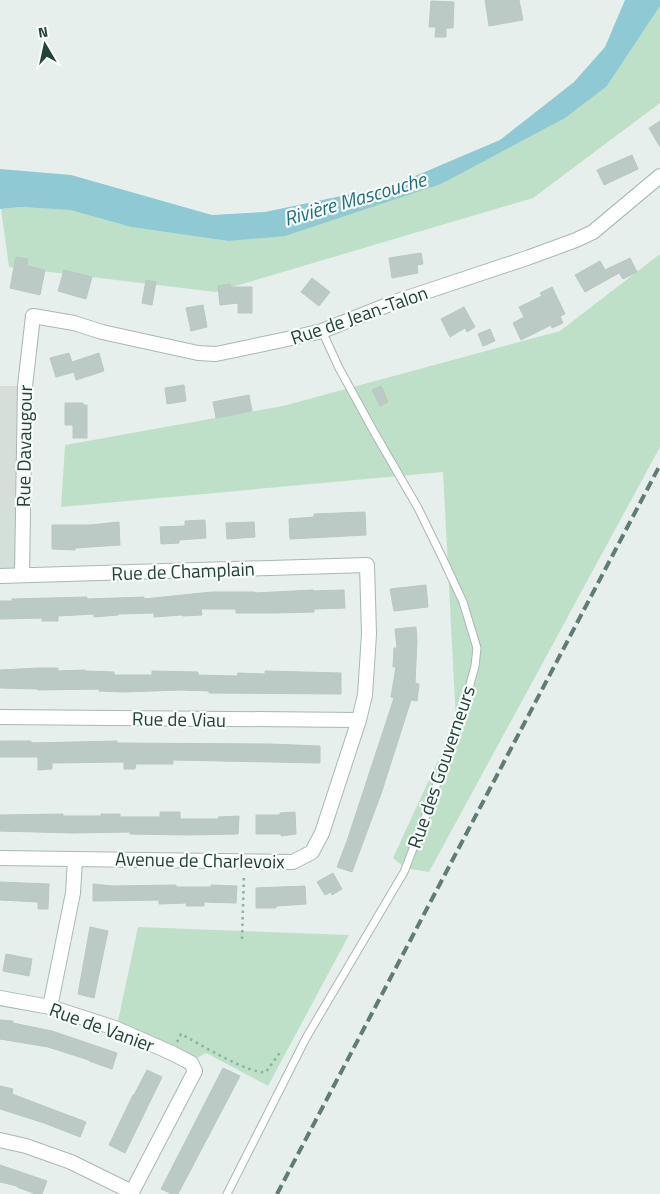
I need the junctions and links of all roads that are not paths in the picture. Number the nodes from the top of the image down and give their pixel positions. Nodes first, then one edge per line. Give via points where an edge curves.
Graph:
1 (660, 176) edge
2 (33, 316) joint
3 (322, 331) junction
4 (367, 566) joint
5 (22, 575) junction
6 (0, 576) edge
7 (0, 717) edge
8 (359, 720) junction
9 (0, 858) edge
10 (75, 860) junction
11 (0, 998) edge
12 (50, 1007) junction
13 (0, 1140) edge
14 (131, 1193) edge
15 (227, 1194) edge

1 - 3 street, Rue de Jean-Talon via 593,232 576,240 395,302
2 - 3 street, Rue de Jean-Talon via 198,353 216,354
2 - 5 street, Rue Davaugour via 25,386
3 - 15 lane, Rue des Gouverneurs via 434,540 463,602 477,648 466,696 404,872 306,1038
4 - 5 street, Rue de Champlain
4 - 8 street, Avenue de Charlevoix via 369,634 365,695
5 - 6 street, Rue de Champlain
7 - 8 street, Rue de Viau
8 - 10 street, Avenue de Charlevoix via 322,833 312,852 293,862
9 - 10 street, Avenue de Charlevoix
10 - 12 street via 73,892
11 - 12 street, Rue de Vanier
12 - 14 street, Rue de Vanier via 115,1028 192,1063 195,1071
13 - 14 street via 71,1162

